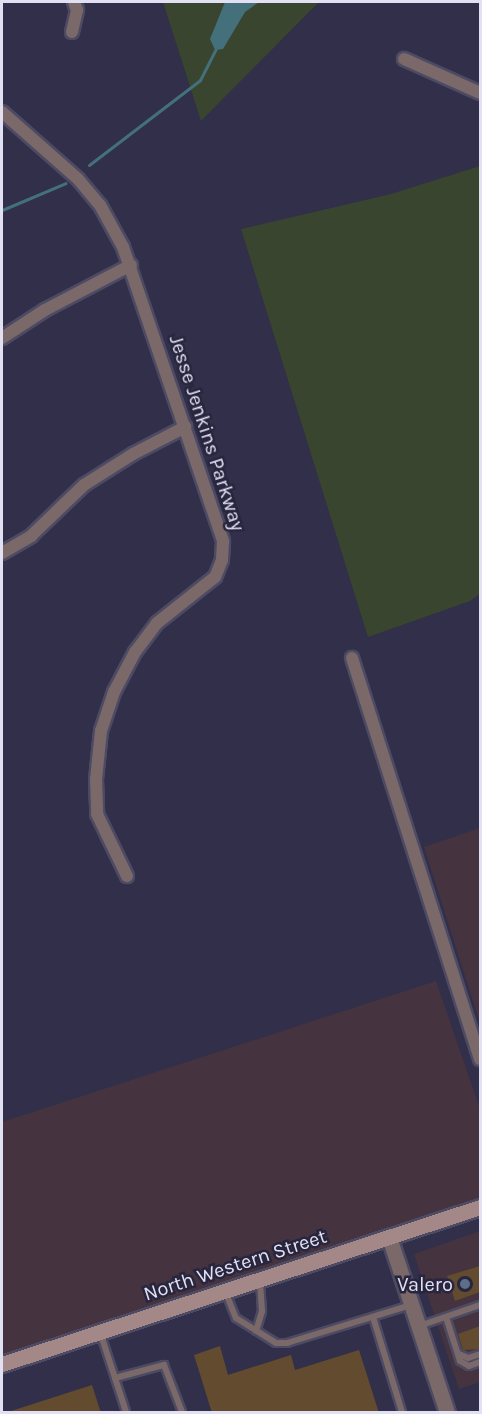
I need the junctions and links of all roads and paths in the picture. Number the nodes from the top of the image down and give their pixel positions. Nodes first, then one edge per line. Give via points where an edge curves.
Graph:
1 (74, 2) edge
2 (72, 32) dead end
3 (404, 59) dead end
4 (480, 93) edge
5 (2, 112) edge
6 (131, 265) junction
7 (2, 338) edge
8 (185, 427) junction
9 (2, 553) edge
10 (352, 658) dead end
11 (126, 876) dead end
12 (480, 1059) edge
13 (480, 1209) edge
14 (389, 1237) junction
15 (260, 1279) junction
16 (225, 1290) junction
17 (412, 1305) junction
18 (480, 1305) edge
19 (373, 1317) junction
20 (446, 1317) junction
21 (419, 1326) junction
22 (256, 1331) junction
23 (99, 1332) junction
24 (458, 1354) junction
25 (480, 1354) edge
26 (480, 1362) edge
27 (2, 1364) edge
28 (115, 1378) junction
29 (126, 1411) edge
30 (182, 1413) edge
31 (402, 1413) edge
32 (447, 1413) edge

1 - 2 street via 77,10
3 - 4 street
5 - 6 street, Jesse Jenkins Parkway via 78,179 100,205
6 - 7 street via 45,309
6 - 8 street, Jesse Jenkins Parkway
8 - 9 street via 103,472 31,536
8 - 11 street, Jesse Jenkins Parkway via 224,553 216,577 157,623 135,652 114,692 101,731 97,814
10 - 12 street
13 - 14 main road, North Western Street
14 - 15 main road, North Western Street
14 - 17 street
15 - 16 main road, North Western Street
15 - 22 lane via 262,1311
16 - 22 lane via 236,1318
16 - 23 main road, North Western Street
17 - 19 lane
17 - 21 street
18 - 20 lane
19 - 22 lane via 287,1344 265,1340
19 - 31 lane
20 - 21 lane
20 - 24 lane
21 - 32 street
23 - 27 main road, North Western Street
23 - 28 lane
24 - 25 lane via 468,1358
24 - 26 lane via 464,1365
28 - 29 lane
28 - 30 lane via 164,1365

